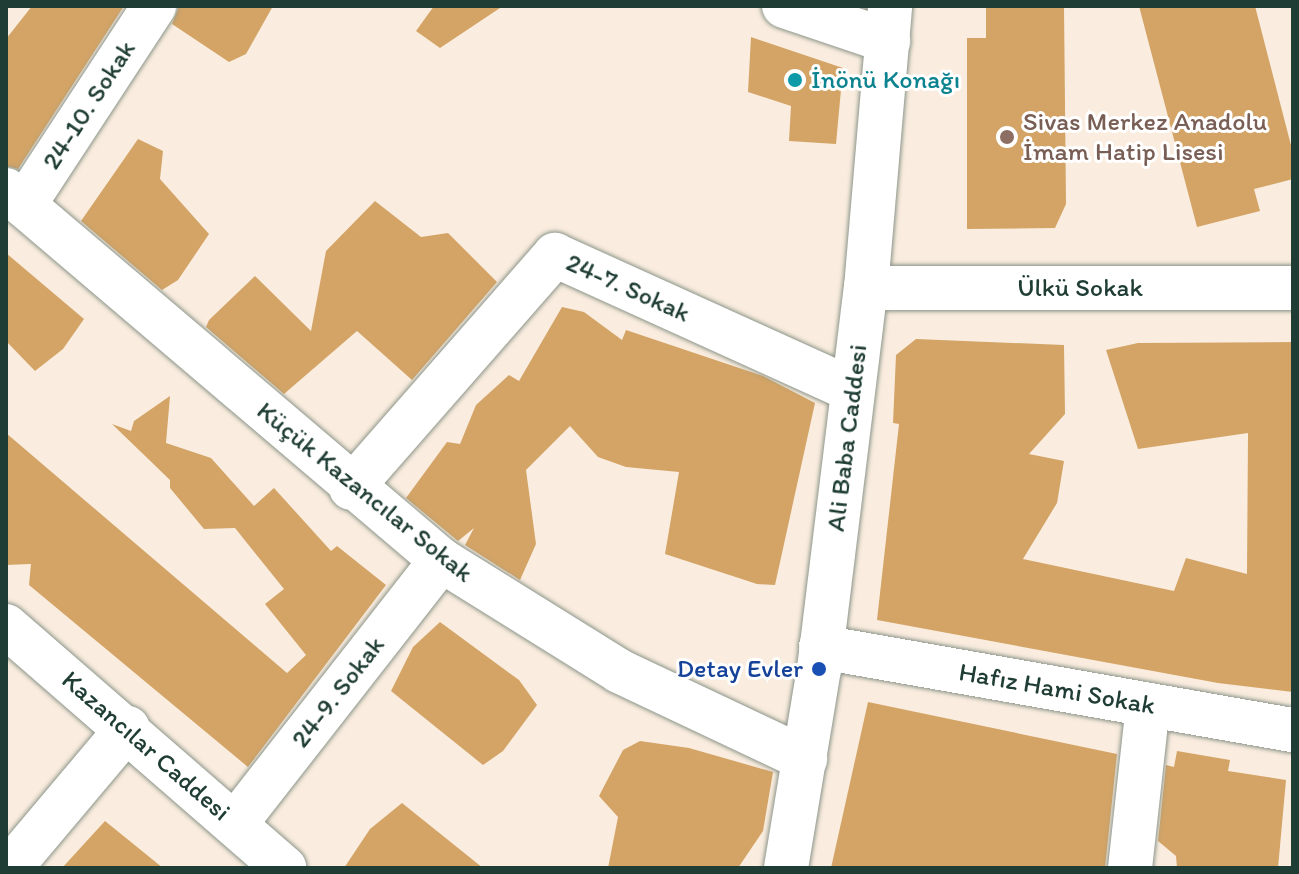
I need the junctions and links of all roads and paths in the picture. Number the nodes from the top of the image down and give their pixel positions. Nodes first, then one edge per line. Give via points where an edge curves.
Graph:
1 (154, 6) edge
2 (784, 6) edge
3 (889, 24) edge
4 (15, 197) edge
5 (866, 288) junction
6 (1293, 288) edge
7 (851, 389) junction
8 (351, 488) junction
9 (441, 560) junction
10 (6, 626) edge
11 (821, 647) junction
12 (1148, 705) junction
13 (128, 728) junction
14 (1293, 730) edge
15 (805, 759) junction
16 (235, 824) junction
17 (10, 868) edge
18 (284, 868) edge
19 (786, 868) edge
20 (1130, 868) edge

1 - 4 street, 24-10. Sokak
2 - 3 street
3 - 5 street, Ali Baba Caddesi
4 - 8 street, Küçük Kazancılar Sokak
5 - 6 street, Ülkü Sokak
5 - 7 street, Ali Baba Caddesi
7 - 8 street, 24-7. Sokak via 555,255
7 - 11 street, Ali Baba Caddesi
8 - 9 street, Küçük Kazancılar Sokak
9 - 15 street, Küçük Kazancılar Sokak via 619,671
9 - 16 street, 24-9. Sokak
10 - 13 street, Kazancılar Caddesi
11 - 12 street, Hafız Hami Sokak
11 - 15 street, Ali Baba Caddesi
12 - 14 street, Hafız Hami Sokak
12 - 20 street
13 - 16 street, Kazancılar Caddesi
13 - 17 street
15 - 19 street, Ali Baba Caddesi
16 - 18 street, Kazancılar Caddesi

